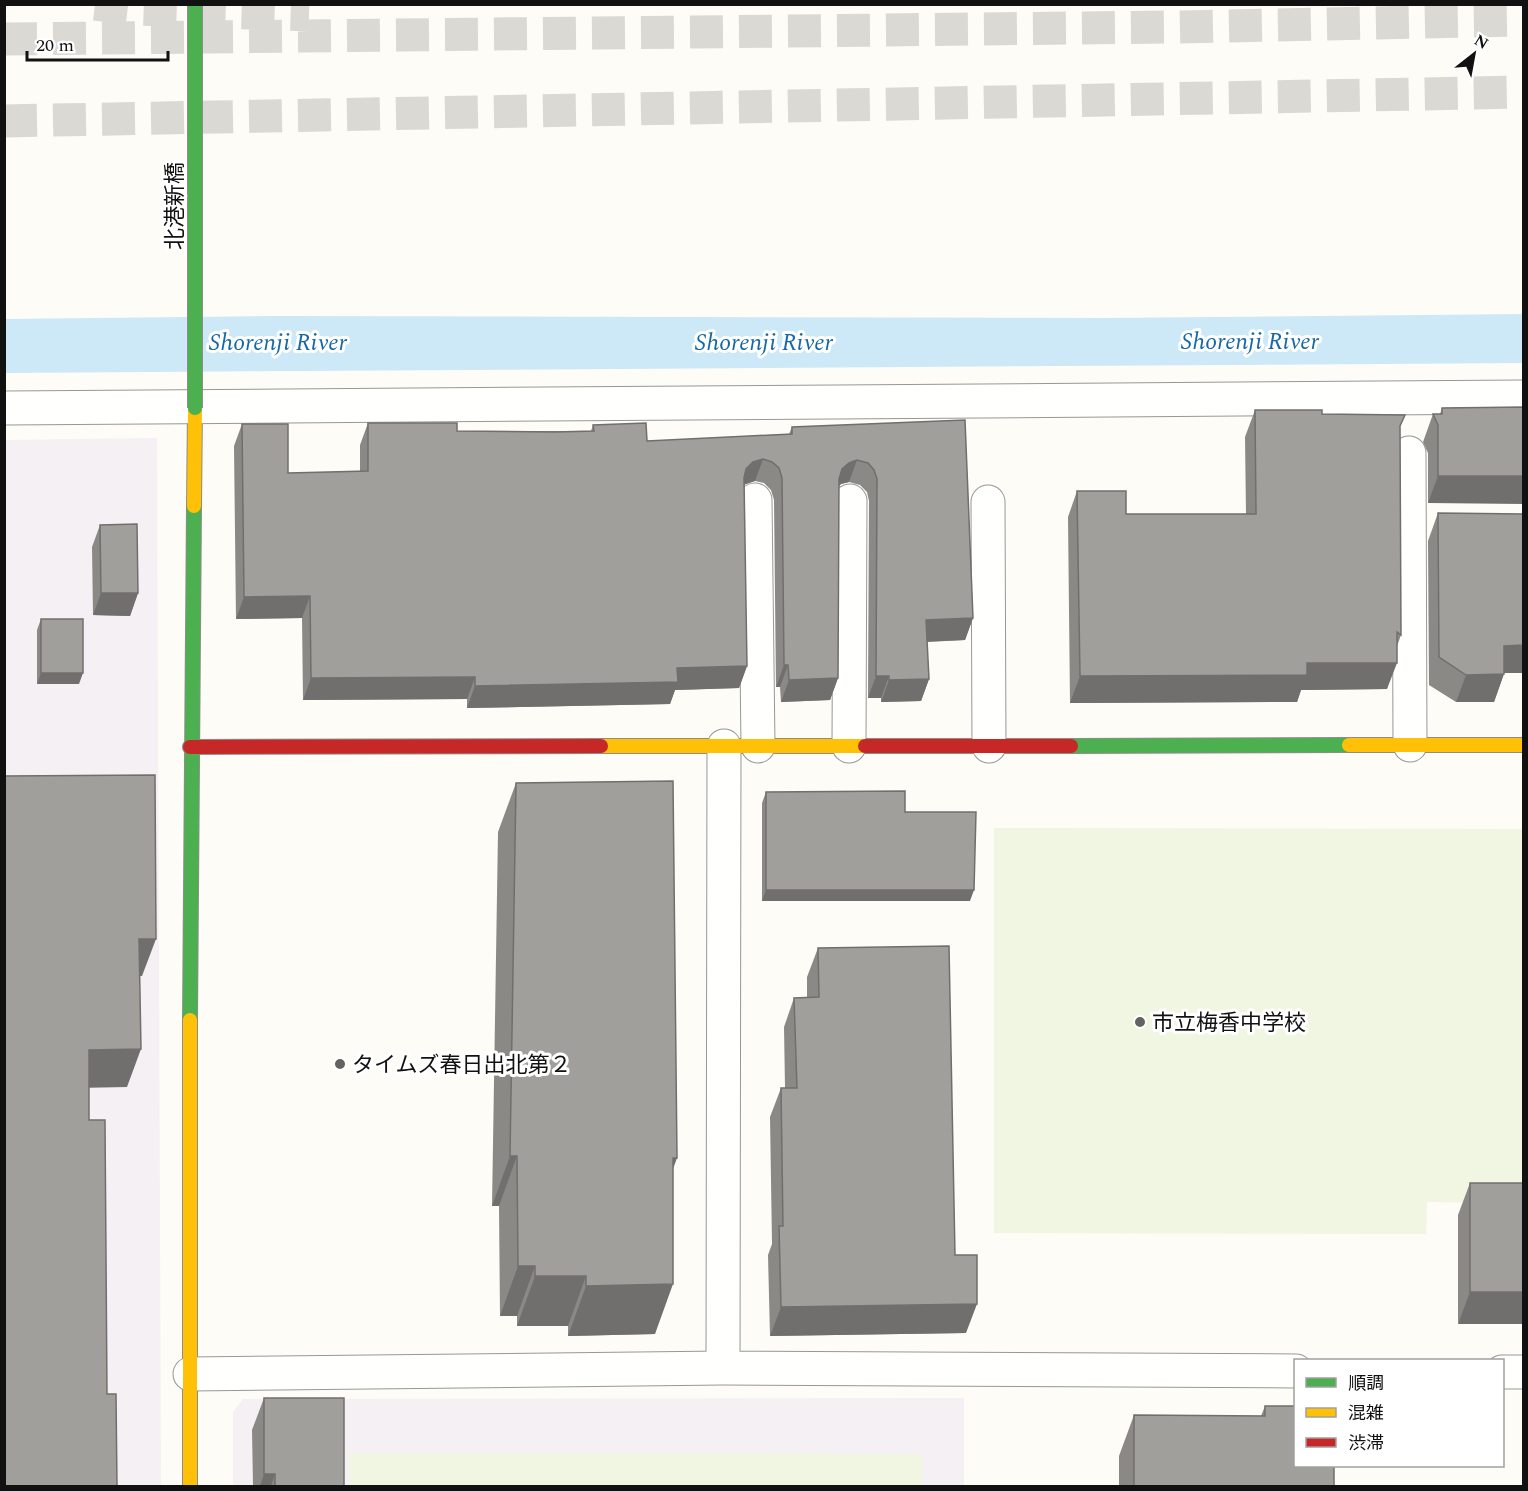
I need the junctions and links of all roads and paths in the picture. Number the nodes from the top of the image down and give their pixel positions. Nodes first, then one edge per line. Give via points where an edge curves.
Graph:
1 (195, 4) edge
2 (1524, 397) edge
3 (4, 408) edge
4 (195, 408) junction
5 (1409, 453) dead end
6 (755, 500) dead end
7 (850, 501) dead end
8 (988, 502) dead end
9 (1410, 522) junction
10 (1444, 522) edge
11 (1410, 745) junction
12 (1524, 745) edge
13 (724, 746) junction
14 (758, 746) junction
15 (849, 746) junction
16 (989, 746) junction
17 (190, 747) junction
18 (723, 1368) junction
19 (1294, 1371) edge
20 (1504, 1372) edge
21 (1524, 1372) edge
22 (190, 1374) junction
23 (190, 1486) edge

1 - 4 street, 北港新橋, bridge
2 - 4 street
3 - 4 street
4 - 17 street, 北港新橋
5 - 9 street
6 - 14 street
7 - 15 street
8 - 16 street
9 - 10 street
9 - 11 street
11 - 12 street
11 - 16 street
13 - 14 street
13 - 17 street
13 - 18 street
14 - 15 street
15 - 16 street
17 - 22 street, 北港新橋
18 - 19 street
18 - 22 street
20 - 21 street
22 - 23 street, 北港新橋

